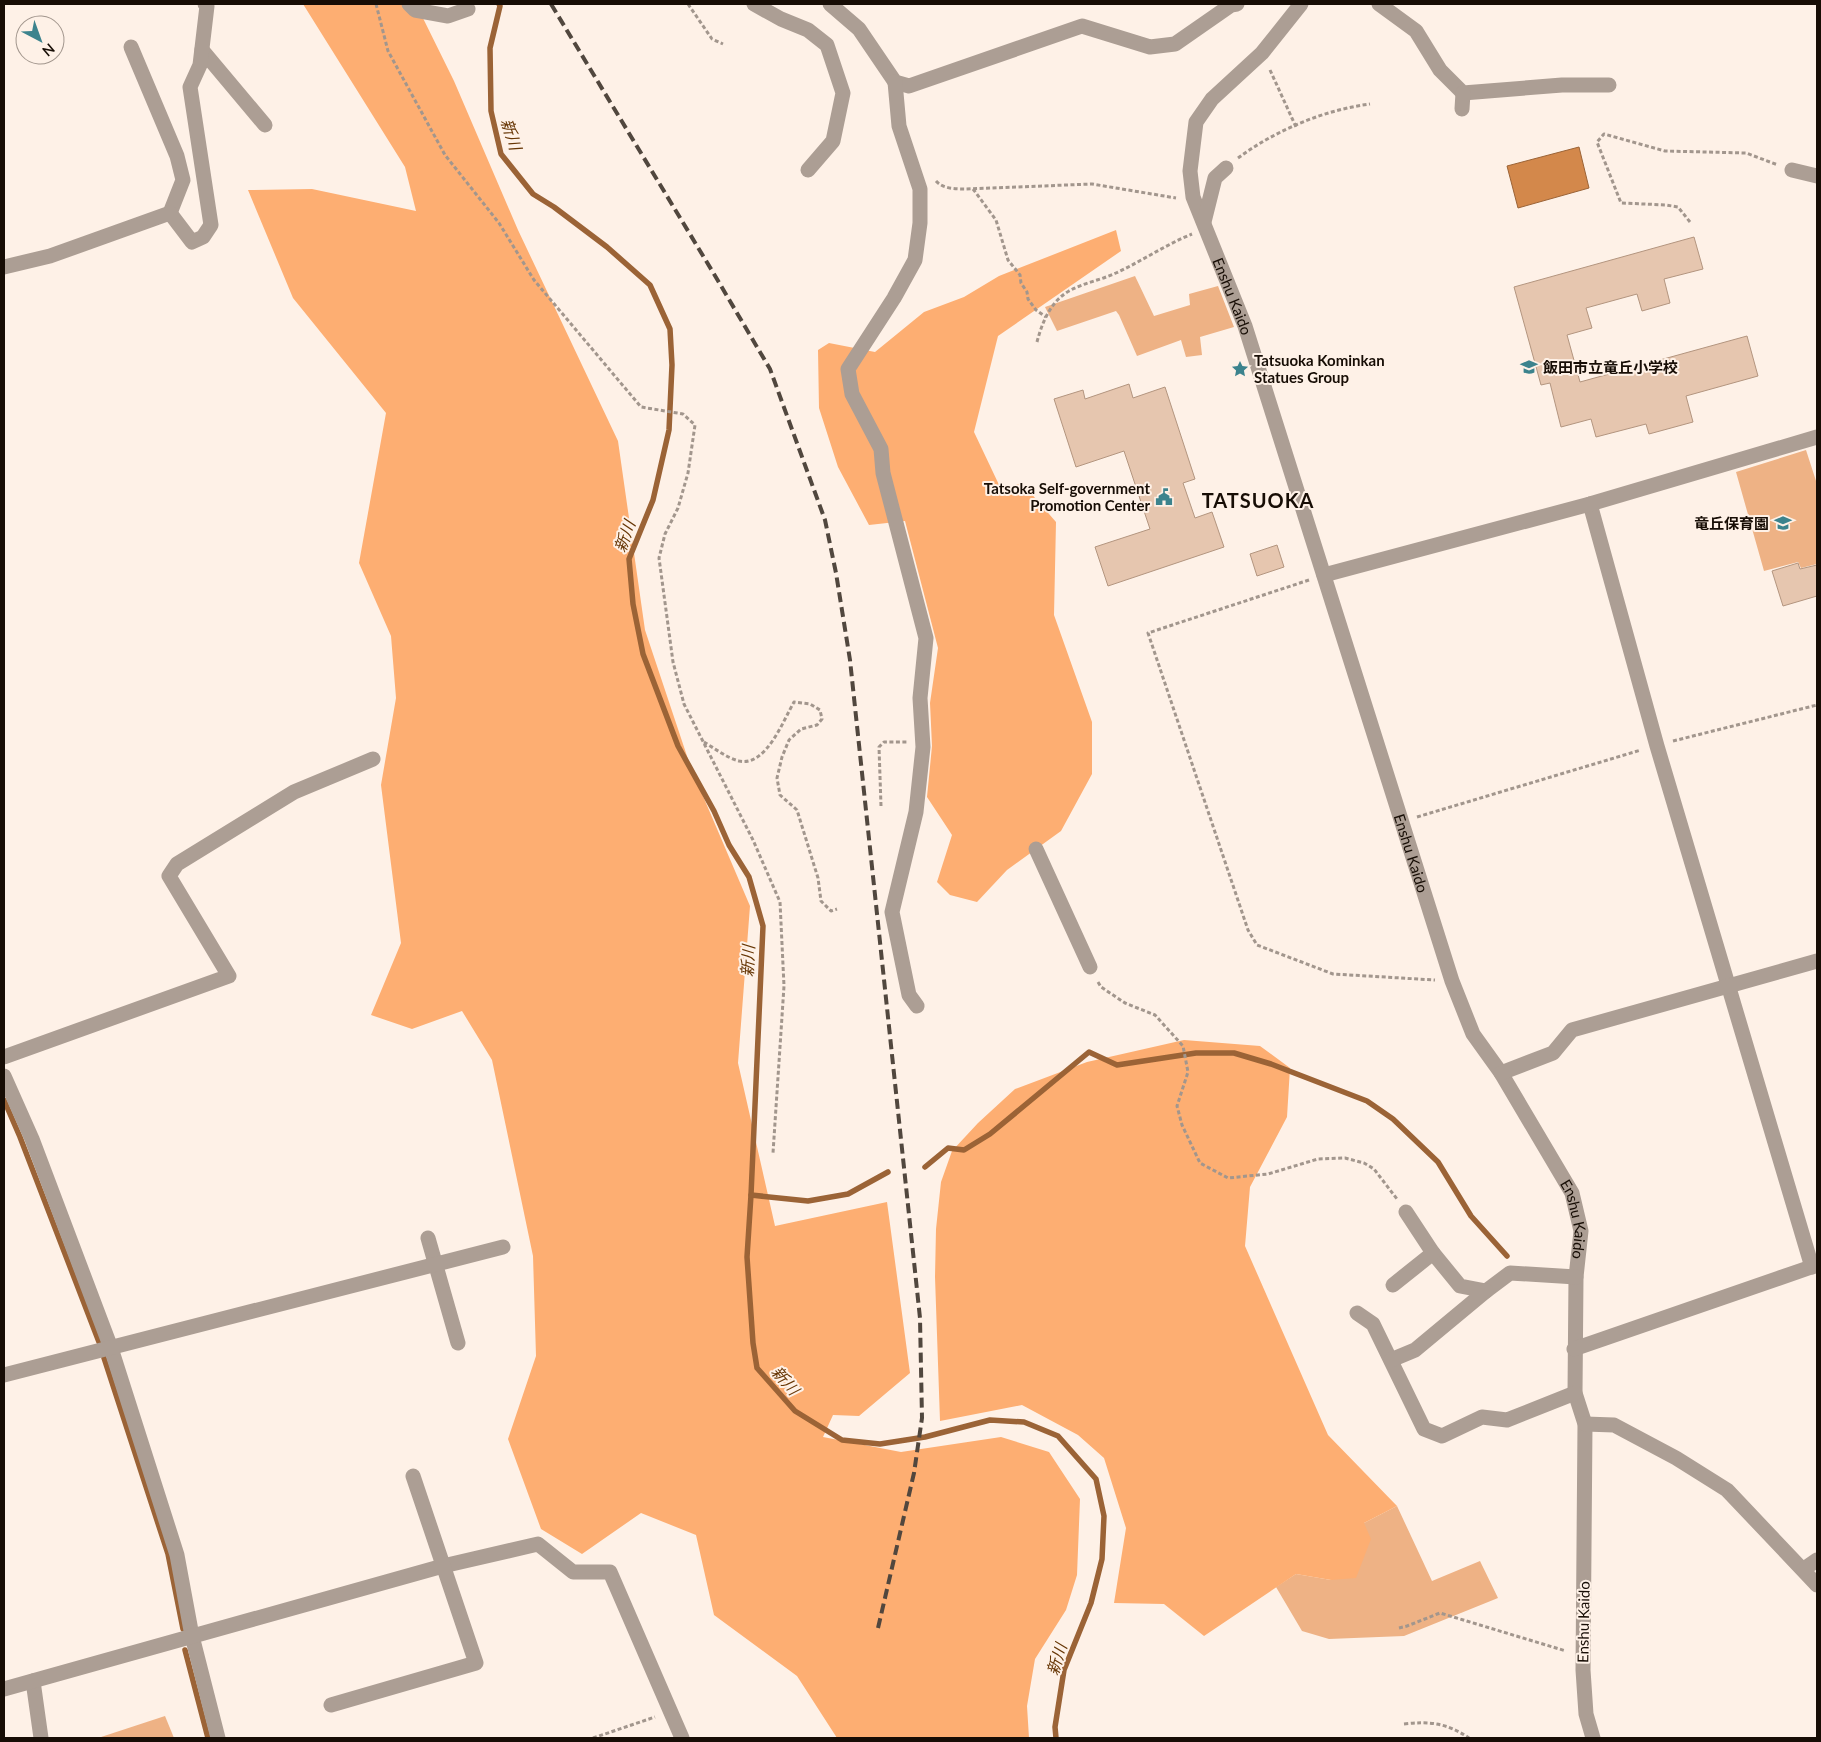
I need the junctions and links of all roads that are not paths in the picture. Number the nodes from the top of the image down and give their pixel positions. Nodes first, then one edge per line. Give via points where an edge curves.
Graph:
1 (205, 4) edge
2 (409, 4) edge
3 (754, 4) edge
4 (830, 4) edge
5 (1237, 4) edge
6 (1301, 4) edge
7 (1379, 4) edge
8 (468, 9) dead end
9 (131, 47) dead end
10 (202, 50) junction
11 (895, 82) junction
12 (1608, 85) dead end
13 (1463, 93) junction
14 (1462, 109) dead end
15 (265, 125) dead end
16 (1226, 168) road end
17 (808, 170) dead end
18 (1792, 170) road end
19 (1817, 176) edge
20 (170, 213) junction
21 (1200, 227) junction
22 (4, 267) edge
23 (1817, 437) edge
24 (1590, 504) junction
25 (1324, 575) junction
26 (373, 759) dead end
27 (1036, 849) dead end
28 (1817, 962) edge
29 (1090, 967) road end
30 (1728, 986) junction
31 (918, 1006) dead end
32 (4, 1057) edge
33 (1501, 1073) junction
34 (4, 1076) edge
35 (1406, 1212) road end
36 (428, 1238) dead end
37 (503, 1247) dead end
38 (1433, 1253) junction
39 (435, 1264) junction
40 (1814, 1266) edge
41 (1576, 1277) junction
42 (1393, 1285) dead end
43 (1486, 1291) junction
44 (1357, 1313) dead end
45 (458, 1343) dead end
46 (111, 1348) junction
47 (1574, 1349) junction
48 (1390, 1360) junction
49 (4, 1376) edge
50 (1575, 1393) junction
51 (1586, 1424) junction
52 (413, 1476) dead end
53 (1817, 1560) edge
54 (443, 1566) junction
55 (1804, 1569) junction
56 (1817, 1585) edge
57 (192, 1636) junction
58 (33, 1681) junction
59 (4, 1689) edge
60 (331, 1705) dead end
61 (41, 1738) edge
62 (218, 1738) edge
63 (682, 1738) edge
64 (1593, 1738) edge

1 - 10 street
2 - 8 street via 415,10 448,16
3 - 17 street via 808,30 827,45 844,93 833,141
4 - 11 street via 859,29
5 - 11 street via 1175,44 1150,47 1082,26 909,86
6 - 21 street, Enshu Kaido via 1262,53 1212,99 1196,122 1190,171
7 - 13 street via 1416,31 1440,70
9 - 20 street via 177,156 183,180
10 - 15 street
10 - 20 street via 200,65 190,87 211,225 204,237 192,242
11 - 31 street via 899,126 920,189 915,260 848,369 852,394 881,449 883,473 926,638 920,698 923,747 916,812 892,912 909,995
12 - 13 street via 1562,85
13 - 14 street
16 - 21 street via 1215,178
18 - 19 street
20 - 22 street via 50,256
21 - 25 street, Enshu Kaido via 1245,326
23 - 24 street
24 - 25 street
24 - 30 street
25 - 33 street, Enshu Kaido via 1452,981 1473,1034
26 - 32 street via 294,792 177,864 169,876 229,976
27 - 29 street
28 - 30 street
30 - 33 street via 1572,1030 1553,1053
30 - 40 street
33 - 41 street, Enshu Kaido via 1572,1193 1581,1231
34 - 46 street via 32,1139
35 - 38 street
36 - 39 street
37 - 39 street
38 - 42 street
38 - 43 street via 1460,1286
39 - 45 street
39 - 46 street
40 - 47 street
41 - 43 street via 1510,1273
41 - 47 street, Enshu Kaido
43 - 48 street via 1415,1350
44 - 48 street via 1373,1324
46 - 49 street
46 - 57 street via 177,1555
47 - 50 street, Enshu Kaido
48 - 50 street via 1424,1429 1442,1436 1482,1417 1506,1420
50 - 51 street, Enshu Kaido
51 - 55 street via 1614,1426 1676,1458 1727,1490
51 - 64 street, Enshu Kaido via 1583,1656 1586,1714
52 - 54 street
53 - 55 street
54 - 57 street
54 - 60 street via 476,1663
54 - 63 street via 538,1544 573,1572 610,1572
55 - 56 street
57 - 58 street
57 - 62 street
58 - 59 street
58 - 61 street

